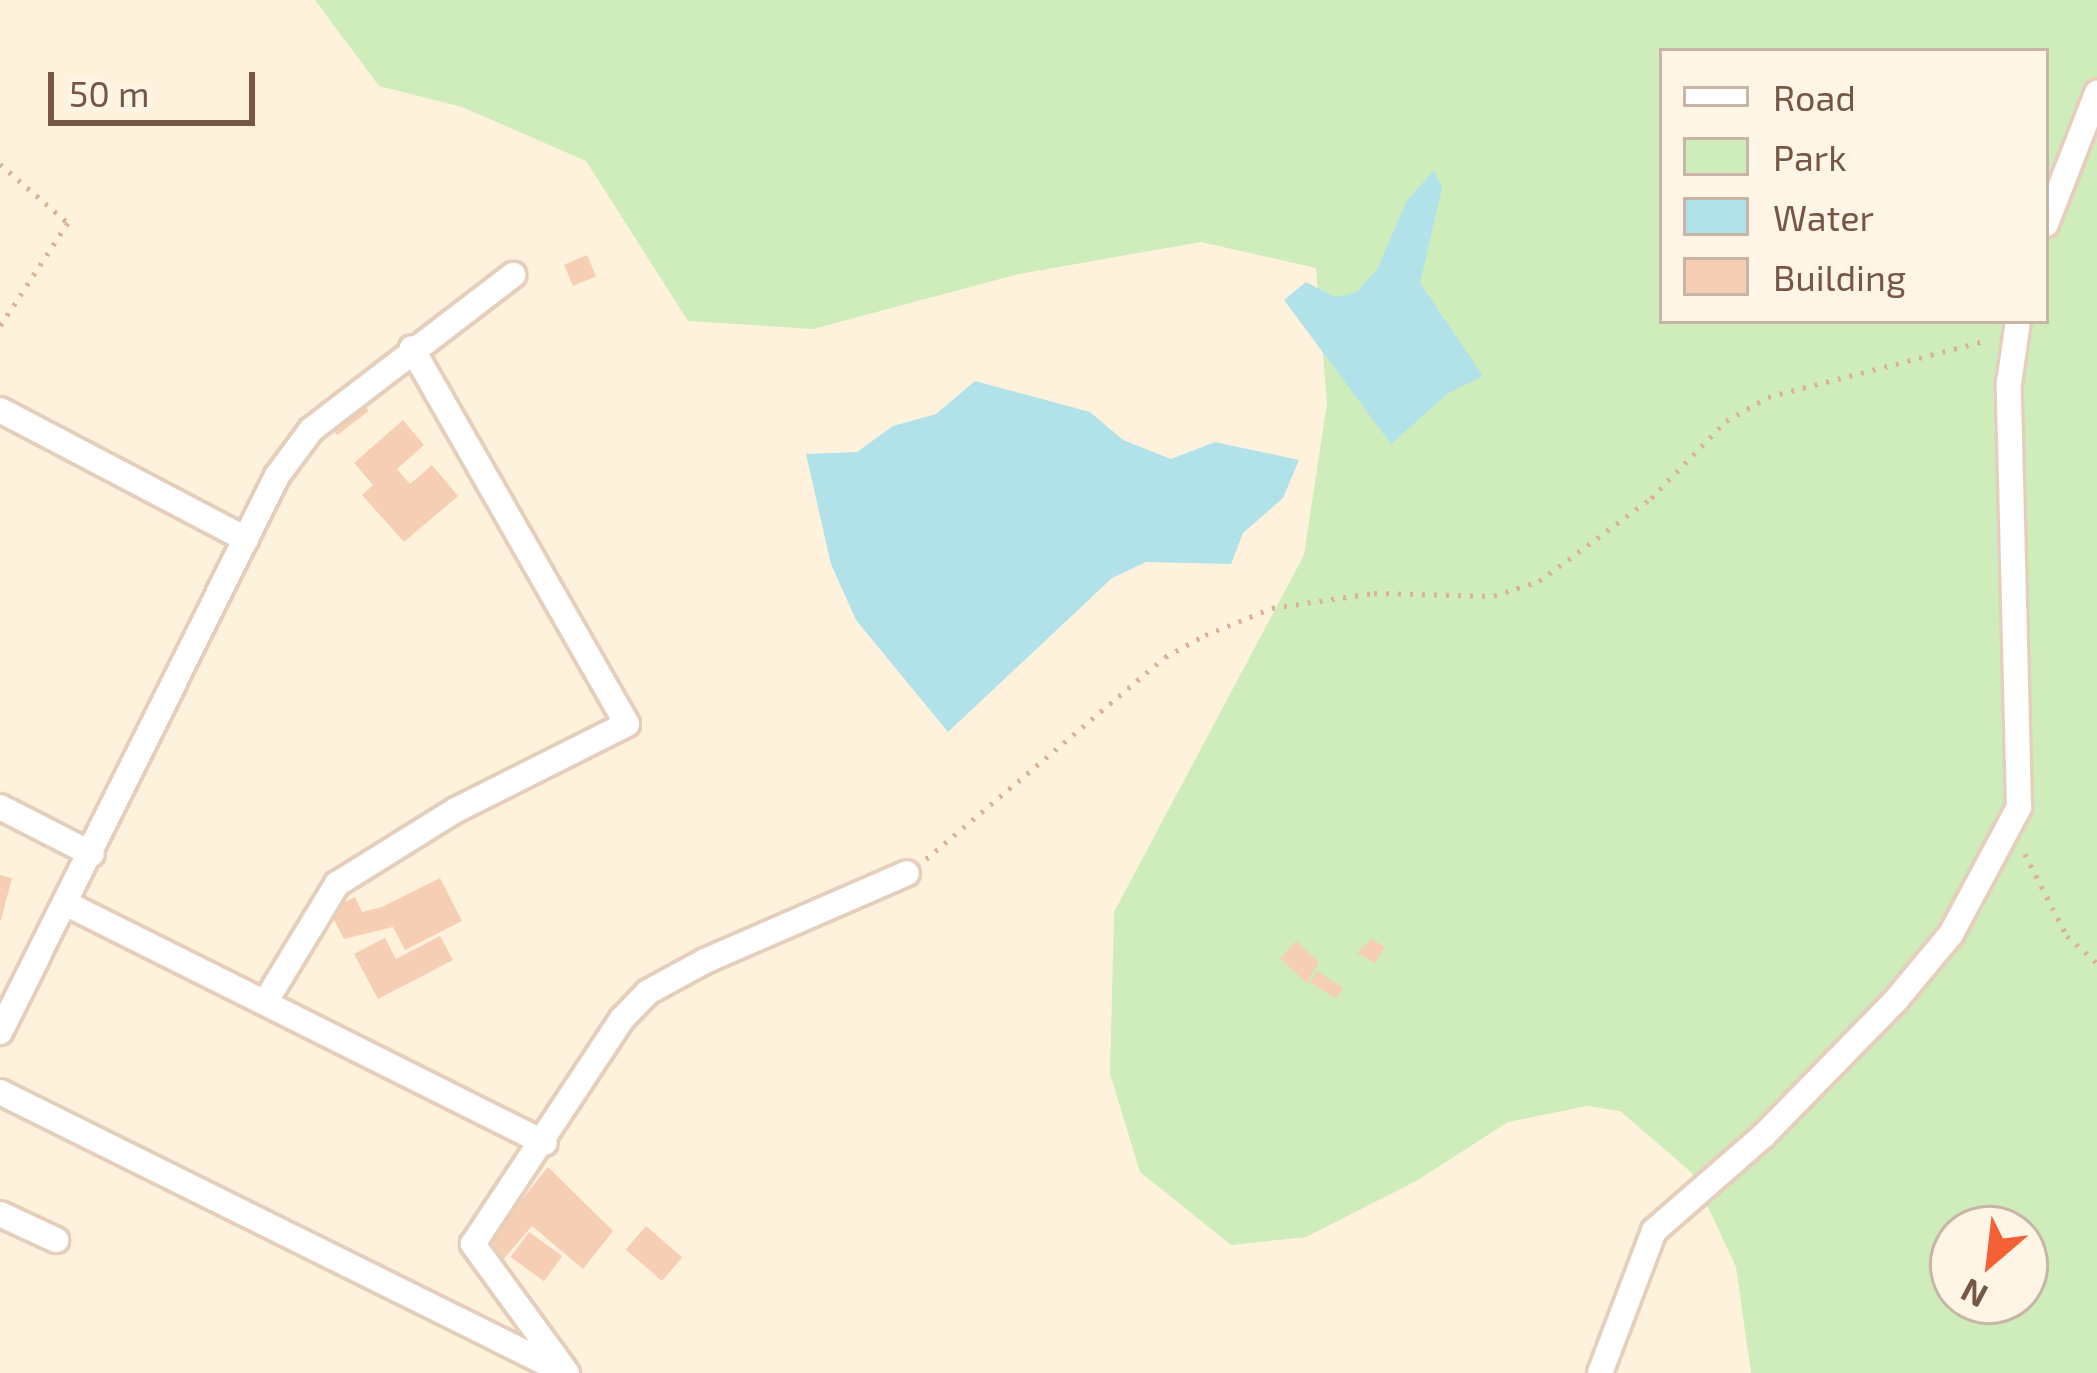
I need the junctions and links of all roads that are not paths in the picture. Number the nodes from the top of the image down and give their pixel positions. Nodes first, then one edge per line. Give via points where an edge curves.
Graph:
1 (2097, 93) edge
2 (2049, 216) edge
3 (513, 275) dead end
4 (2018, 327) edge
5 (412, 347) junction
6 (0, 410) edge
7 (246, 539) junction
8 (0, 807) edge
9 (92, 854) junction
10 (907, 873) road end
11 (68, 904) junction
12 (267, 999) junction
13 (0, 1032) edge
14 (0, 1092) edge
15 (545, 1143) junction
16 (0, 1214) edge
17 (56, 1240) dead end
18 (566, 1373) edge
19 (1600, 1373) edge

1 - 2 street
3 - 5 street
4 - 19 street via 2009,382 2019,808 1951,934 1896,1000 1763,1136 1654,1231
5 - 7 street via 311,430
5 - 12 street via 627,724 456,810 337,884
6 - 7 street
7 - 9 street
8 - 9 street
9 - 11 street
10 - 15 street via 648,992 622,1018
11 - 12 street
11 - 13 street
12 - 15 street
14 - 18 street
15 - 18 street via 473,1244
16 - 17 street

